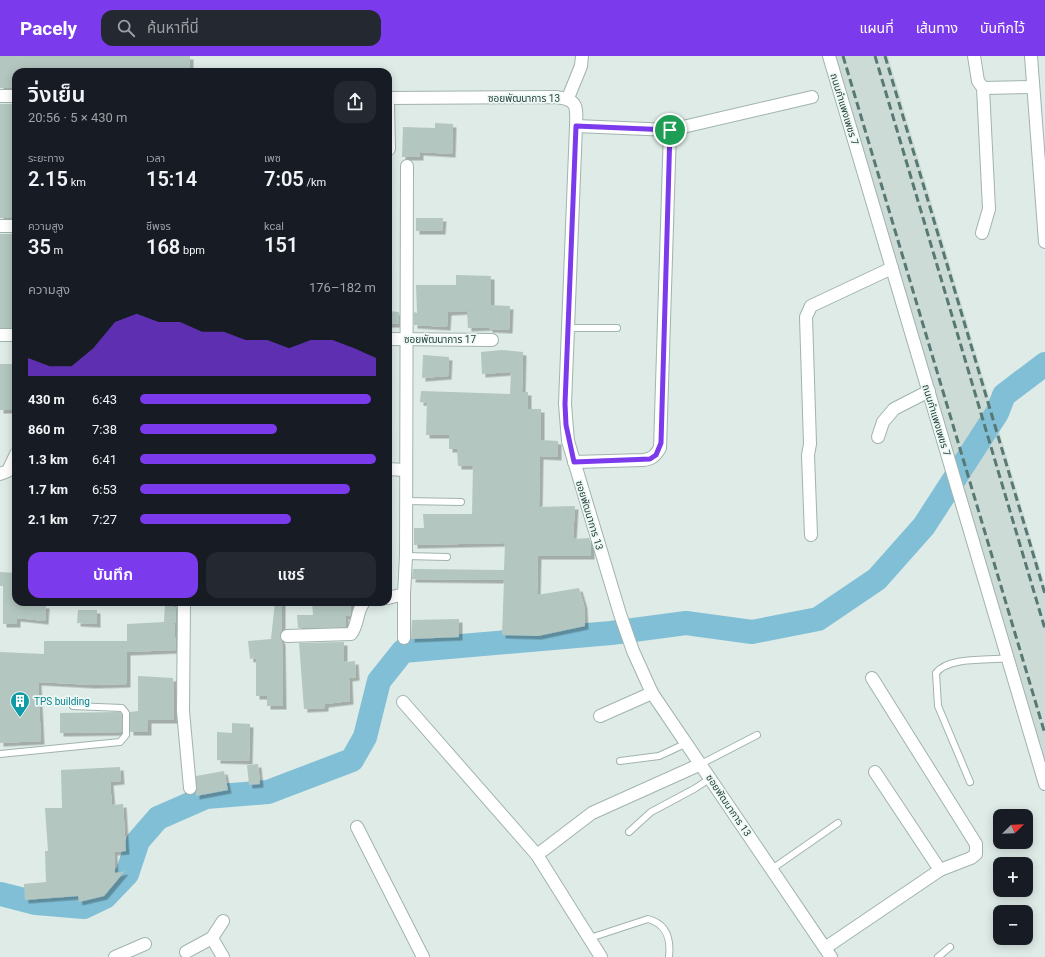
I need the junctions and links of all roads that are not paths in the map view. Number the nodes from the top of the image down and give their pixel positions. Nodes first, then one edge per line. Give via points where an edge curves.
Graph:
1 (582, 56) edge
2 (829, 56) edge
3 (974, 56) edge
4 (1031, 56) edge
5 (1033, 87) junction
6 (982, 88) junction
7 (0, 96) edge
8 (12, 96) edge
9 (812, 97) dead end
10 (392, 98) edge
11 (568, 98) junction
12 (576, 126) junction
13 (670, 130) junction
14 (408, 166) dead end
15 (1042, 183) edge
16 (0, 226) edge
17 (12, 226) edge
18 (982, 233) dead end
19 (1045, 242) edge
20 (892, 268) junction
21 (569, 328) junction
22 (617, 328) dead end
23 (0, 335) edge
24 (12, 335) edge
25 (392, 339) edge
26 (407, 340) junction
27 (492, 340) dead end
28 (929, 391) junction
29 (878, 437) dead end
30 (574, 462) junction
31 (12, 463) edge
32 (392, 469) edge
33 (405, 470) junction
34 (0, 474) edge
35 (406, 501) junction
36 (461, 502) dead end
37 (811, 535) dead end
38 (406, 556) junction
39 (447, 557) dead end
40 (404, 594) junction
41 (392, 597) edge
42 (184, 606) edge
43 (362, 606) edge
44 (286, 636) dead end
45 (404, 638) dead end
46 (1008, 658) junction
47 (872, 678) dead end
48 (652, 693) junction
49 (403, 702) dead end
50 (73, 706) dead end
51 (600, 716) dead end
52 (757, 735) dead end
53 (687, 742) junction
54 (0, 754) edge
55 (620, 761) dead end
56 (701, 764) junction
57 (875, 772) dead end
58 (710, 778) junction
59 (970, 782) dead end
60 (1045, 784) edge
61 (190, 788) dead end
62 (838, 823) dead end
63 (357, 827) dead end
64 (629, 832) dead end
65 (537, 854) junction
66 (772, 869) junction
67 (940, 870) junction
68 (223, 921) dead end
69 (212, 938) junction
70 (590, 938) junction
71 (145, 944) dead end
72 (950, 947) dead end
73 (186, 952) dead end
74 (828, 952) edge
75 (115, 957) edge
76 (223, 957) edge
77 (423, 957) edge
78 (601, 957) edge
79 (669, 957) edge
80 (938, 957) edge

1 - 11 street via 581,66
2 - 20 street, ถนนกำแพงเพชร 7
3 - 6 street via 978,81
4 - 5 street
5 - 6 street
5 - 15 street
6 - 18 street via 989,209
7 - 8 street
9 - 13 street
10 - 11 street, ซอยพัฒนาการ 13
11 - 12 street, ซอยพัฒนาการ 13 via 574,103 577,111
12 - 13 street
12 - 21 street, ซอยพัฒนาการ 13
13 - 30 street via 660,448 650,459
14 - 26 street
15 - 19 street
16 - 17 street
20 - 28 street, ถนนกำแพงเพชร 7
20 - 37 street via 811,306 806,317
21 - 22 lane
21 - 30 street, ซอยพัฒนาการ 13 via 565,404 566,425
23 - 24 street
25 - 26 street, ซอยพัฒนาการ 17
26 - 27 street, ซอยพัฒนาการ 17
26 - 33 street
28 - 29 street via 894,409 883,422
28 - 46 street, ถนนกำแพงเพชร 7
30 - 48 street, ซอยพัฒนาการ 13 via 620,614
31 - 34 street via 8,472
32 - 33 street
33 - 35 street
35 - 36 lane
35 - 38 street
38 - 39 lane
38 - 40 street
40 - 41 street
40 - 45 street
42 - 61 street via 183,711
43 - 44 street via 351,634
46 - 59 lane via 987,661 964,659 936,672 938,706
46 - 60 street, ถนนกำแพงเพชร 7
47 - 67 street via 976,844 976,854 971,858
48 - 51 street
48 - 53 street, ซอยพัฒนาการ 13
49 - 65 street
50 - 54 lane via 122,708 126,713 126,735 120,742
52 - 56 lane
53 - 55 lane via 659,756
53 - 56 street, ซอยพัฒนาการ 13
56 - 58 street, ซอยพัฒนาการ 13
56 - 65 street via 592,813
57 - 67 street
58 - 64 lane via 652,812
58 - 66 street, ซอยพัฒนาการ 13
62 - 66 lane
63 - 77 street
65 - 70 street
66 - 74 street, ซอยพัฒนาการ 13
67 - 74 street
68 - 69 street
69 - 73 street
69 - 76 street
70 - 78 street
70 - 79 lane via 648,919 662,926 666,933
71 - 75 street
72 - 80 lane

